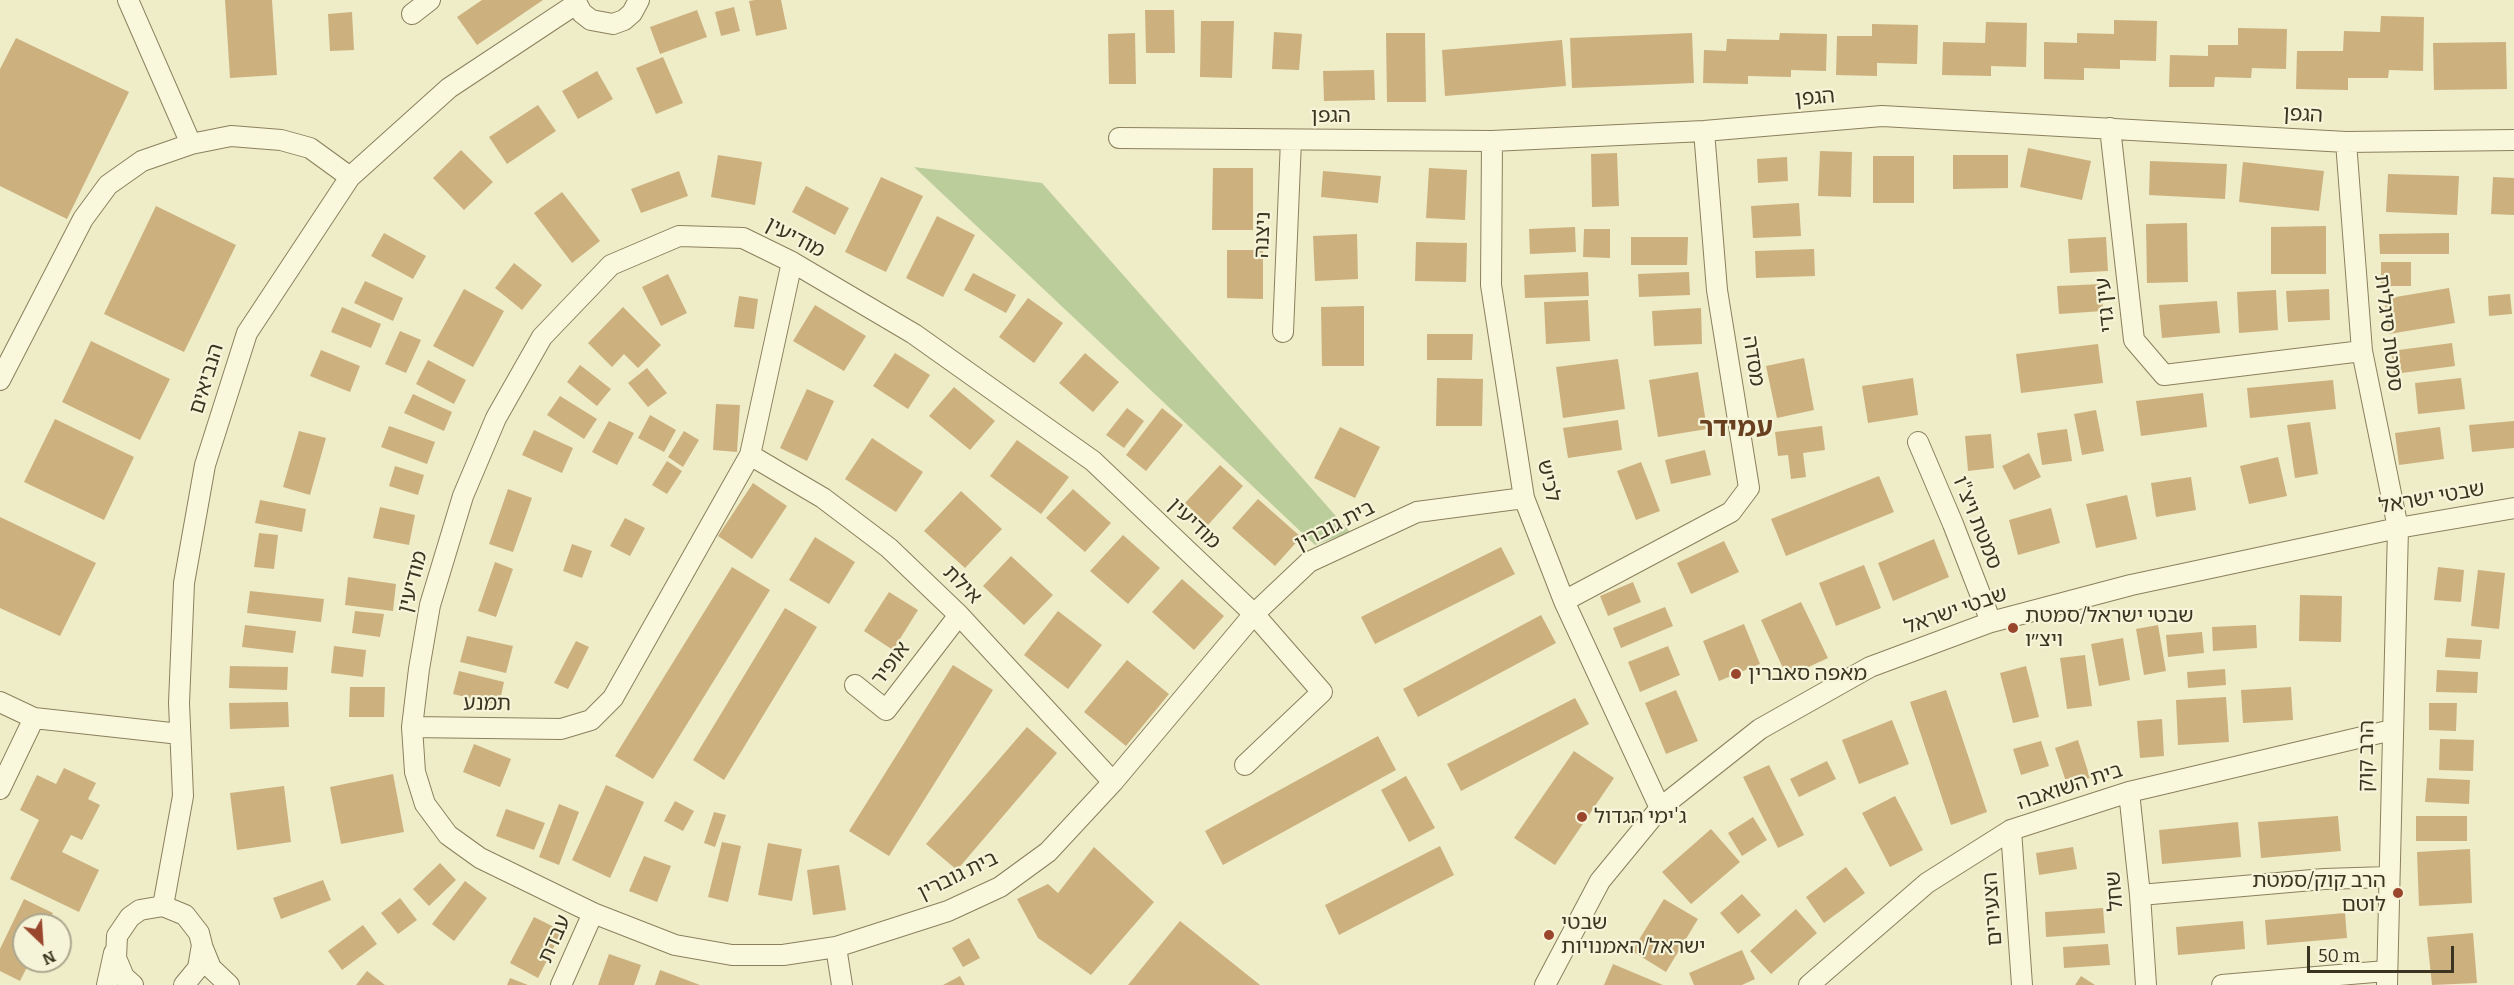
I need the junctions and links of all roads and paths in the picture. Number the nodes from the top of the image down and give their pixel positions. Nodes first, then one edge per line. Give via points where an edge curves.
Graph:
1 (128, 0) edge
2 (430, 0) edge
3 (639, 0) edge
4 (576, 2) edge
5 (412, 14) dead end
6 (2110, 128) junction
7 (1704, 131) junction
8 (1119, 138) dead end
9 (1291, 140) junction
10 (2514, 140) edge
11 (1492, 141) junction
12 (2346, 142) junction
13 (191, 144) junction
14 (350, 177) junction
15 (792, 262) junction
16 (1283, 333) dead end
17 (2362, 351) junction
18 (0, 380) edge
19 (1918, 442) dead end
20 (750, 455) junction
21 (1524, 498) junction
22 (2514, 508) edge
23 (2398, 528) junction
24 (1564, 601) junction
25 (1254, 614) junction
26 (958, 615) junction
27 (1991, 622) junction
28 (855, 686) dead end
29 (0, 702) edge
30 (34, 718) junction
31 (412, 727) junction
32 (2392, 730) junction
33 (180, 734) junction
34 (1245, 765) dead end
35 (1113, 782) junction
36 (0, 789) edge
37 (2128, 792) junction
38 (1660, 808) junction
39 (2012, 830) junction
40 (2388, 877) junction
41 (2140, 895) junction
42 (163, 906) junction
43 (593, 913) junction
44 (202, 945) junction
45 (836, 947) junction
46 (115, 948) junction
47 (2386, 978) edge
48 (107, 985) edge
49 (133, 985) edge
50 (184, 985) edge
51 (229, 985) edge
52 (561, 985) edge
53 (842, 985) edge
54 (1545, 985) edge
55 (1809, 985) edge
56 (2022, 985) edge
57 (2146, 985) edge
58 (2222, 985) edge

1 - 13 street
2 - 5 street
3 - 4 street via 632,13 613,24 591,20
4 - 14 street, הנביאים via 449,88
6 - 7 street, הגפן via 1882,116
6 - 12 street, הגפן
6 - 17 street, עין גדי via 2134,340 2164,375
7 - 11 street, הגפן
7 - 24 street, מסדה via 1718,290 1749,488 1731,512
8 - 9 street, הגפן
9 - 11 street, הגפן
9 - 16 street, ניצנה
10 - 12 street, הגפן
11 - 21 street, לכיש via 1491,285
12 - 17 street, סמטת סיגלית
13 - 14 street via 231,136 280,140 310,148
13 - 18 street via 142,161 108,185 83,219
14 - 33 street, הנביאים via 247,333 205,465 184,583
15 - 20 street
15 - 25 street, מודיעין via 914,334 1093,461
15 - 31 street, מודיעין via 743,238 679,236 611,265 542,337 496,418 463,496 430,605
17 - 23 street, סמטת סיגלית
19 - 27 street, סמטת ויצ"ו
20 - 26 street, אילת via 823,498 889,548
20 - 31 street, תמנע via 613,698 591,720 561,729
21 - 24 street, לכיש
21 - 25 street, בית גוברין via 1417,512 1309,562
22 - 23 street, שבטי ישראל
23 - 27 street, שבטי ישראל via 2132,585
23 - 32 street, הרב קוק
24 - 38 street, לכיש
25 - 34 street, מודיעין via 1322,692
25 - 35 street, בית גוברין
26 - 28 street, אופיר via 886,710
26 - 35 street, אילת
27 - 38 street, שבטי ישראל via 1870,667 1760,729
29 - 30 street
30 - 33 street
30 - 36 street
31 - 43 street, בית גוברין via 415,772 425,804 448,835 480,858
32 - 37 street, בית השואבה
32 - 40 street, הרב קוק
33 - 42 street, הנביאים via 183,796
35 - 45 street, בית גוברין via 1048,852 999,887 948,911
37 - 39 street, בית השואבה
37 - 41 street, שחל
38 - 54 street, שבטי ישראל via 1600,881
39 - 55 street, בית השואבה via 1927,883
39 - 56 street, הצעירים
40 - 41 street
40 - 47 street, הרב קוק
41 - 57 street, שחל
42 - 44 street via 175,909 193,923
42 - 46 street via 130,916 117,936
43 - 45 street, בית גוברין via 675,945 732,955 783,955
43 - 52 street, עבדת
44 - 50 street via 198,968
44 - 51 street via 211,968
45 - 53 street
46 - 48 street
46 - 49 street via 119,968
47 - 58 street

